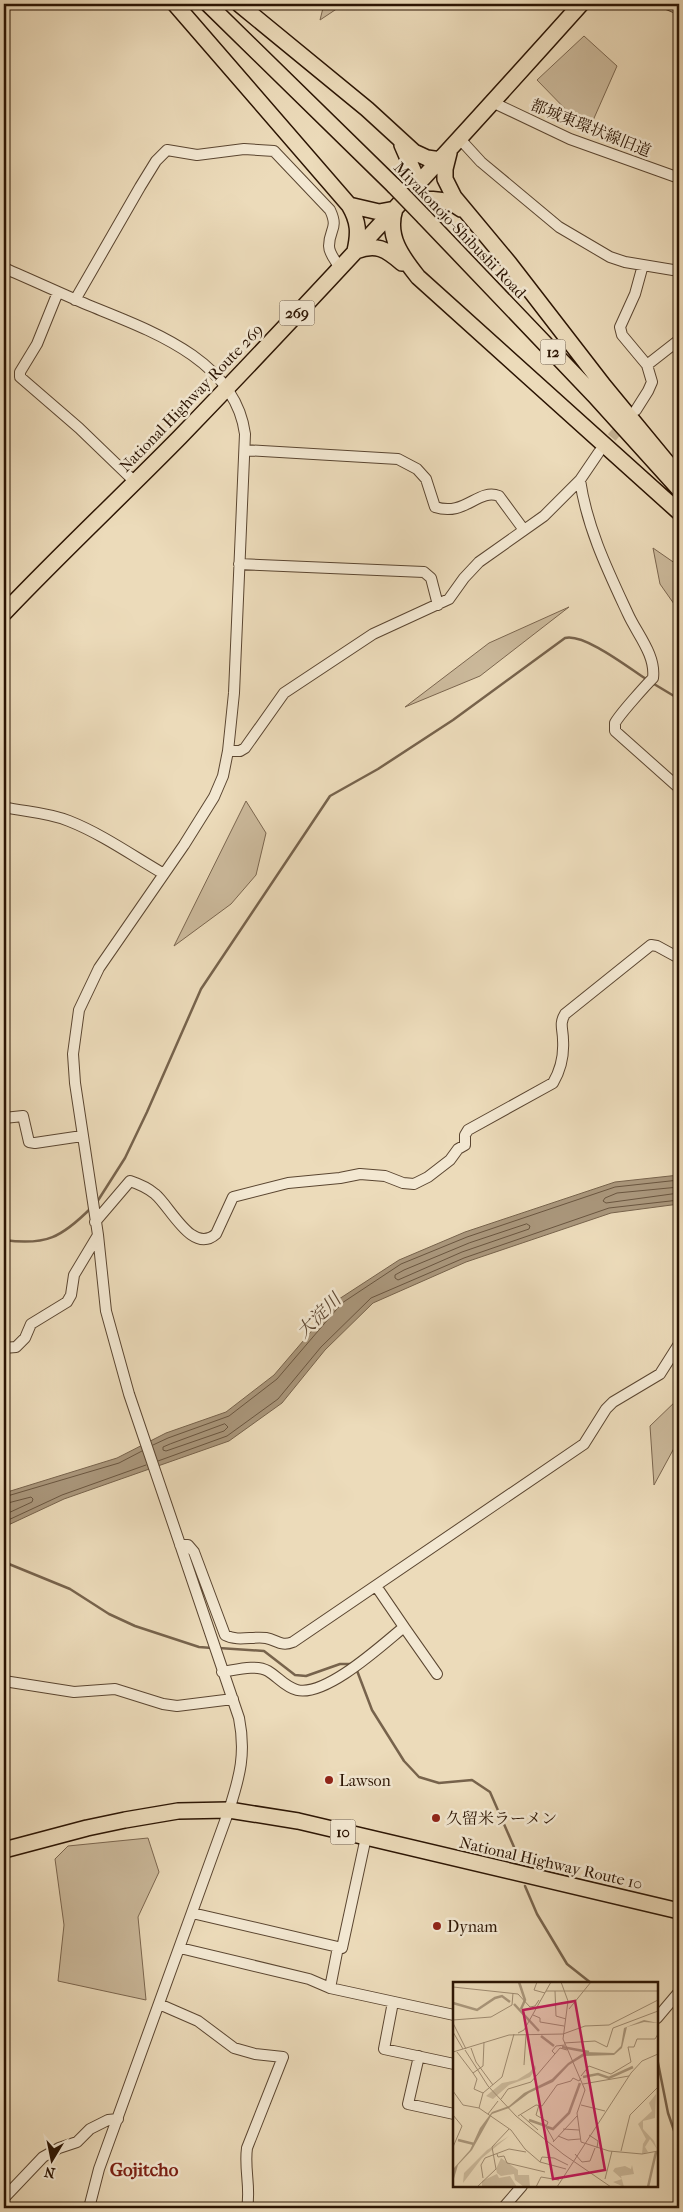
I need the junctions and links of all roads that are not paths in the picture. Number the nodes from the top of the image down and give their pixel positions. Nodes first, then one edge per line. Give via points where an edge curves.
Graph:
1 (176, 4) edge
2 (208, 4) edge
3 (239, 4) edge
4 (581, 4) edge
5 (667, 4) edge
6 (679, 9) edge
7 (492, 102) junction
8 (397, 138) junction
9 (456, 142) junction
10 (442, 160) junction
11 (679, 178) edge
12 (419, 184) junction
13 (349, 205) junction
14 (398, 206) junction
15 (466, 213) junction
16 (355, 252) junction
17 (643, 265) junction
18 (4, 268) edge
19 (340, 268) junction
20 (679, 272) edge
21 (418, 277) junction
22 (58, 292) junction
23 (75, 300) junction
24 (679, 340) edge
25 (647, 365) junction
26 (226, 387) junction
27 (636, 410) dead end
28 (245, 450) junction
29 (599, 452) tunnel mouth
30 (679, 476) edge
31 (580, 480) junction
32 (135, 482) junction
33 (679, 489) edge
34 (679, 512) edge
35 (524, 530) junction
36 (239, 564) junction
37 (438, 605) junction
38 (4, 612) edge
39 (228, 751) junction
40 (679, 788) edge
41 (4, 807) edge
42 (164, 874) junction
43 (679, 958) edge
44 (4, 1118) edge
45 (82, 1136) junction
46 (94, 1218) junction
47 (98, 1235) junction
48 (679, 1344) edge
49 (4, 1348) edge
50 (180, 1545) junction
51 (376, 1586) junction
52 (404, 1627) junction
53 (222, 1670) junction
54 (437, 1674) dead end
55 (4, 1681) edge
56 (233, 1699) junction
57 (230, 1810) junction
58 (366, 1837) junction
59 (4, 1850) edge
60 (679, 1911) edge
61 (192, 1913) junction
62 (338, 1947) junction
63 (180, 1948) junction
64 (330, 1988) junction
65 (679, 1992) edge
66 (393, 2002) junction
67 (159, 2004) junction
68 (453, 2015) edge
69 (658, 2017) edge
70 (418, 2056) junction
71 (453, 2064) edge
72 (453, 2114) edge
73 (118, 2119) junction
74 (521, 2187) edge
75 (4, 2198) edge
76 (89, 2208) edge
77 (247, 2208) edge
78 (503, 2208) edge

1 - 13 highway
2 - 33 highway, Miyakonojo-Shibushi Road / 12, bridge via 394,186
3 - 8 highway via 360,102
4 - 7 highway, National Highway Route 269 / 269
5 - 6 street
7 - 9 highway, National Highway Route 269 / 269
7 - 11 street, 都城東環状線旧道 via 570,139
8 - 10 highway via 414,152
8 - 12 highway
9 - 10 highway, National Highway Route 269 / 269
9 - 15 highway via 446,161 445,178
9 - 17 street via 546,218 610,257
10 - 12 highway, National Highway Route 269 / 269
12 - 14 highway, National Highway Route 269 / 269
13 - 14 highway via 379,212
13 - 16 highway via 359,228
14 - 15 highway via 423,199 444,200 454,203
14 - 16 highway, National Highway Route 269 / 269
14 - 21 highway via 391,228 403,258
15 - 30 highway
16 - 19 highway, National Highway Route 269 / 269
16 - 21 highway via 371,246 380,247
17 - 20 street
17 - 25 street via 635,294 620,327 622,335
18 - 22 street
19 - 23 street via 329,246 335,221 330,210 274,151 244,149 197,155 167,150 140,187
19 - 26 highway, National Highway Route 269 / 269
21 - 34 highway
22 - 23 street
22 - 32 street via 20,377
23 - 26 street via 167,340 216,374
24 - 25 street
25 - 27 street via 652,382
26 - 28 street via 243,421
26 - 32 highway, National Highway Route 269 / 269
28 - 35 street via 398,459 426,479 435,506 459,508 494,494 499,496
28 - 36 street
29 - 31 street
31 - 35 street via 544,516
31 - 40 street via 598,546 654,670 654,678 615,724 615,731
32 - 38 highway, National Highway Route 269 / 269
35 - 37 street via 479,562 449,599
36 - 37 street via 424,572 431,578
36 - 39 street via 234,693
37 - 39 street via 372,634 284,693 245,748 240,752
39 - 42 street via 214,797
41 - 42 street via 69,821
42 - 45 street via 99,968 79,1010 73,1054
43 - 46 street via 651,945 565,1014 561,1022 562,1057 553,1083 468,1130 465,1145 428,1177 414,1184 385,1176 360,1174 288,1183 233,1197 216,1234 204,1239 186,1231 155,1194 130,1181
44 - 45 street via 23,1116 29,1142
45 - 46 street
46 - 47 street
47 - 49 street via 74,1276 67,1302 31,1324 25,1338 16,1347
47 - 50 street via 106,1311 142,1434
48 - 51 street via 660,1374 606,1410 584,1444
50 - 51 street via 188,1544 194,1552 221,1630 232,1639 266,1638 286,1645
50 - 53 street
51 - 52 street
52 - 53 street via 346,1673 308,1690 290,1687 259,1668
52 - 54 street
53 - 56 street
55 - 56 street via 74,1692 115,1689 177,1706
56 - 57 street via 244,1748
57 - 58 highway, National Highway Route 10 / 10
57 - 59 highway, National Highway Route 10 / 10 via 178,1811 125,1820
57 - 61 street
58 - 60 highway, National Highway Route 10 / 10
58 - 62 street via 342,1948
61 - 62 street
61 - 63 street
62 - 64 street
63 - 64 street via 310,1978
63 - 67 street
64 - 66 street
65 - 69 street
66 - 68 street
66 - 70 street via 384,2049
67 - 73 street
67 - 77 street via 198,2021 234,2048 283,2057 247,2148
70 - 71 street
70 - 72 street via 408,2104
73 - 75 street via 90,2129 77,2142 43,2157
73 - 76 street via 99,2169
74 - 78 street

